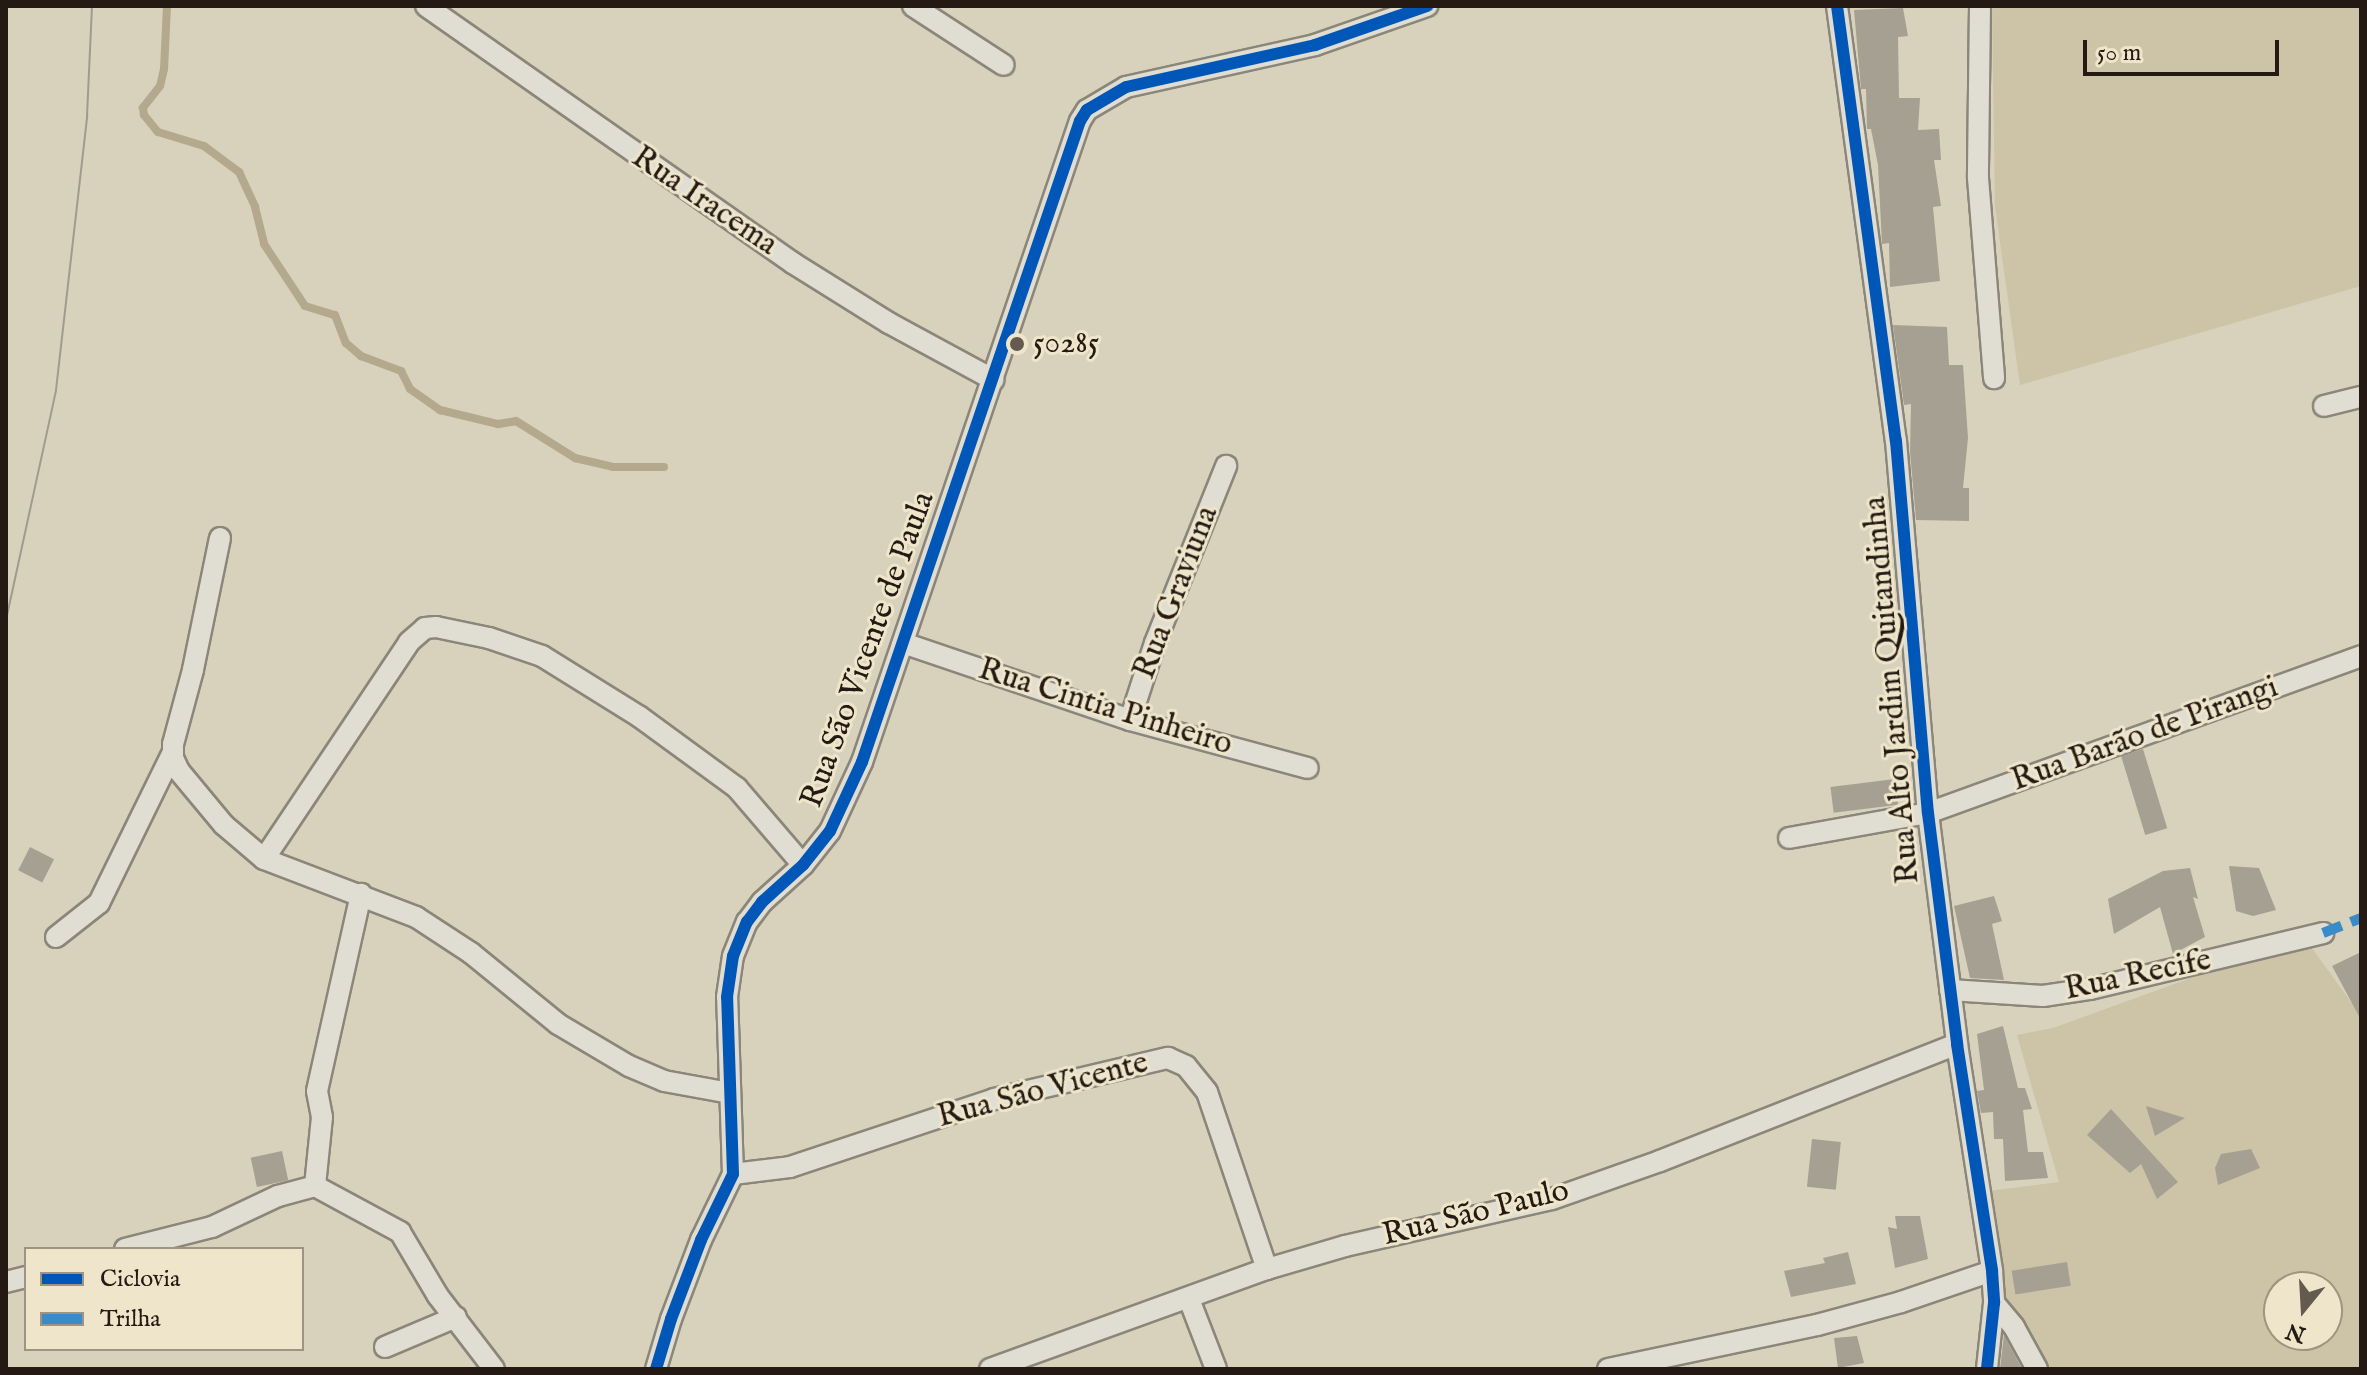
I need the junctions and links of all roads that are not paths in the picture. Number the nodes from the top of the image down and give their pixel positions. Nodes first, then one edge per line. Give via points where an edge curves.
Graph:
1 (426, 6) edge
2 (913, 6) edge
3 (1427, 6) edge
4 (1837, 6) edge
5 (1980, 6) edge
6 (1004, 65) dead end
7 (1994, 378) dead end
8 (994, 380) junction
9 (2361, 397) edge
10 (2324, 406) dead end
11 (1226, 466) dead end
12 (220, 538) dead end
13 (903, 643) junction
14 (2361, 656) edge
15 (1130, 720) junction
16 (173, 752) junction
17 (1308, 768) dead end
18 (1928, 813) junction
19 (1789, 838) dead end
20 (264, 859) junction
21 (803, 865) junction
22 (361, 894) junction
23 (2323, 933) dead end
24 (56, 937) dead end
25 (1950, 990) junction
26 (1957, 1044) junction
27 (730, 1093) junction
28 (733, 1174) junction
29 (315, 1186) junction
30 (133, 1247) edge
31 (1267, 1269) junction
32 (1992, 1271) junction
33 (1189, 1299) junction
34 (1994, 1303) junction
35 (456, 1317) junction
36 (385, 1347) dead end
37 (494, 1369) edge
38 (656, 1369) edge
39 (990, 1369) edge
40 (1216, 1369) edge
41 (1608, 1369) edge
42 (1987, 1369) edge
43 (2037, 1369) edge

1 - 8 street, Rua Iracema via 793,263
2 - 6 street
3 - 8 street, Rua São Vicente de Paula via 1315,45 1126,87 1087,110
4 - 18 street, Rua Alto Jardim Quitandinha via 1896,441
5 - 7 street via 1978,178
8 - 13 street, Rua São Vicente de Paula
9 - 10 street
11 - 15 street, Rua Graviuna
12 - 16 street
13 - 15 street, Rua Cintia Pinheiro
13 - 21 street, Rua São Vicente de Paula via 844,805
14 - 18 street, Rua Barão de Pirangi
15 - 17 street, Rua Cintia Pinheiro
16 - 20 street via 179,771 224,825
16 - 24 street via 99,903
18 - 19 street
18 - 25 street, Rua Alto Jardim Quitandinha
20 - 21 street via 409,642 425,628 436,627 542,656 640,717 737,788
20 - 22 street
21 - 27 street, Rua São Vicente de Paula via 762,902 733,956 727,997
22 - 27 street via 446,935 558,1024 629,1066 664,1081
22 - 29 street via 317,1091 322,1117
23 - 25 street, Rua Recife via 2090,989 2043,996
25 - 26 street, Rua Alto Jardim Quitandinha
26 - 31 street, Rua São Paulo via 1552,1199
26 - 32 street, Rua Alto Jardim Quitandinha
27 - 28 street, Rua São Vicente de Paula
28 - 31 street, Rua São Vicente via 790,1167 994,1099 1168,1058 1186,1066 1207,1092
28 - 38 street, Rua São Vicente de Paula via 701,1240
29 - 30 street via 278,1196 212,1227
29 - 35 street via 400,1232
31 - 33 street, Rua São Paulo
32 - 34 street, Rua Alto Jardim Quitandinha
32 - 41 street via 1817,1325
33 - 39 street, Rua São Paulo
33 - 40 street
34 - 42 street, Rua Alto Jardim Quitandinha
34 - 43 street
35 - 36 street
35 - 37 street

